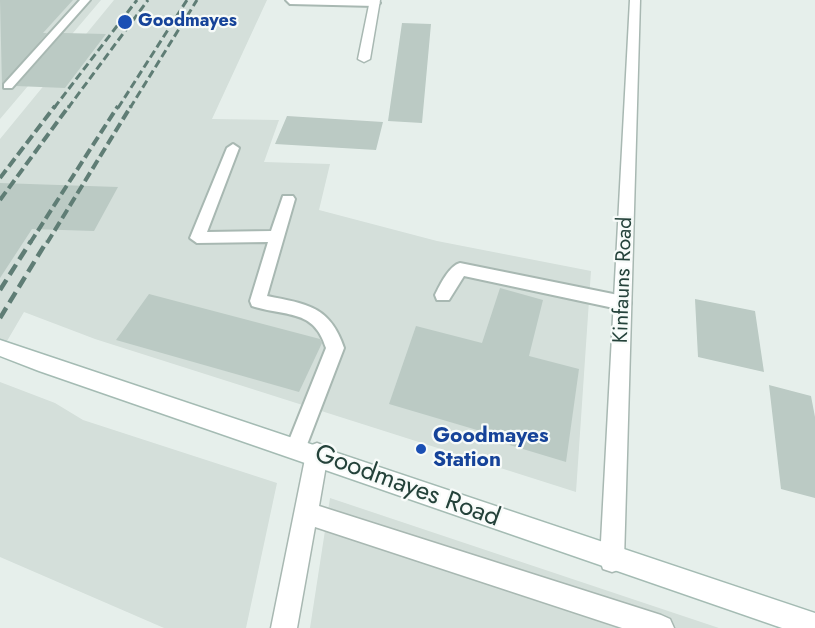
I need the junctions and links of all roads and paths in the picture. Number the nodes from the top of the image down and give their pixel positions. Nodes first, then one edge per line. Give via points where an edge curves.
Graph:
1 (85, 0) edge
2 (635, 0) edge
3 (290, 1) edge
4 (375, 1) edge
5 (364, 59) dead end
6 (8, 86) dead end
7 (233, 148) dead end
8 (288, 199) dead end
9 (277, 236) junction
10 (443, 295) dead end
11 (623, 303) junction
12 (0, 348) edge
13 (307, 451) junction
14 (306, 513) junction
15 (612, 560) junction
16 (775, 620) edge
17 (815, 626) edge
18 (284, 628) edge
19 (660, 628) edge

1 - 6 lane
2 - 11 street, Kinfauns Road
3 - 4 lane
4 - 5 street
7 - 9 lane via 197,238
8 - 9 lane
9 - 13 lane via 258,301 321,317 332,331 335,348
10 - 11 lane via 460,269
11 - 15 street, Kinfauns Road
12 - 13 street, Goodmayes Road
13 - 14 street
13 - 15 street, Goodmayes Road
14 - 18 street
14 - 19 street
15 - 16 street, Goodmayes Road
16 - 17 street, Goodmayes Road

